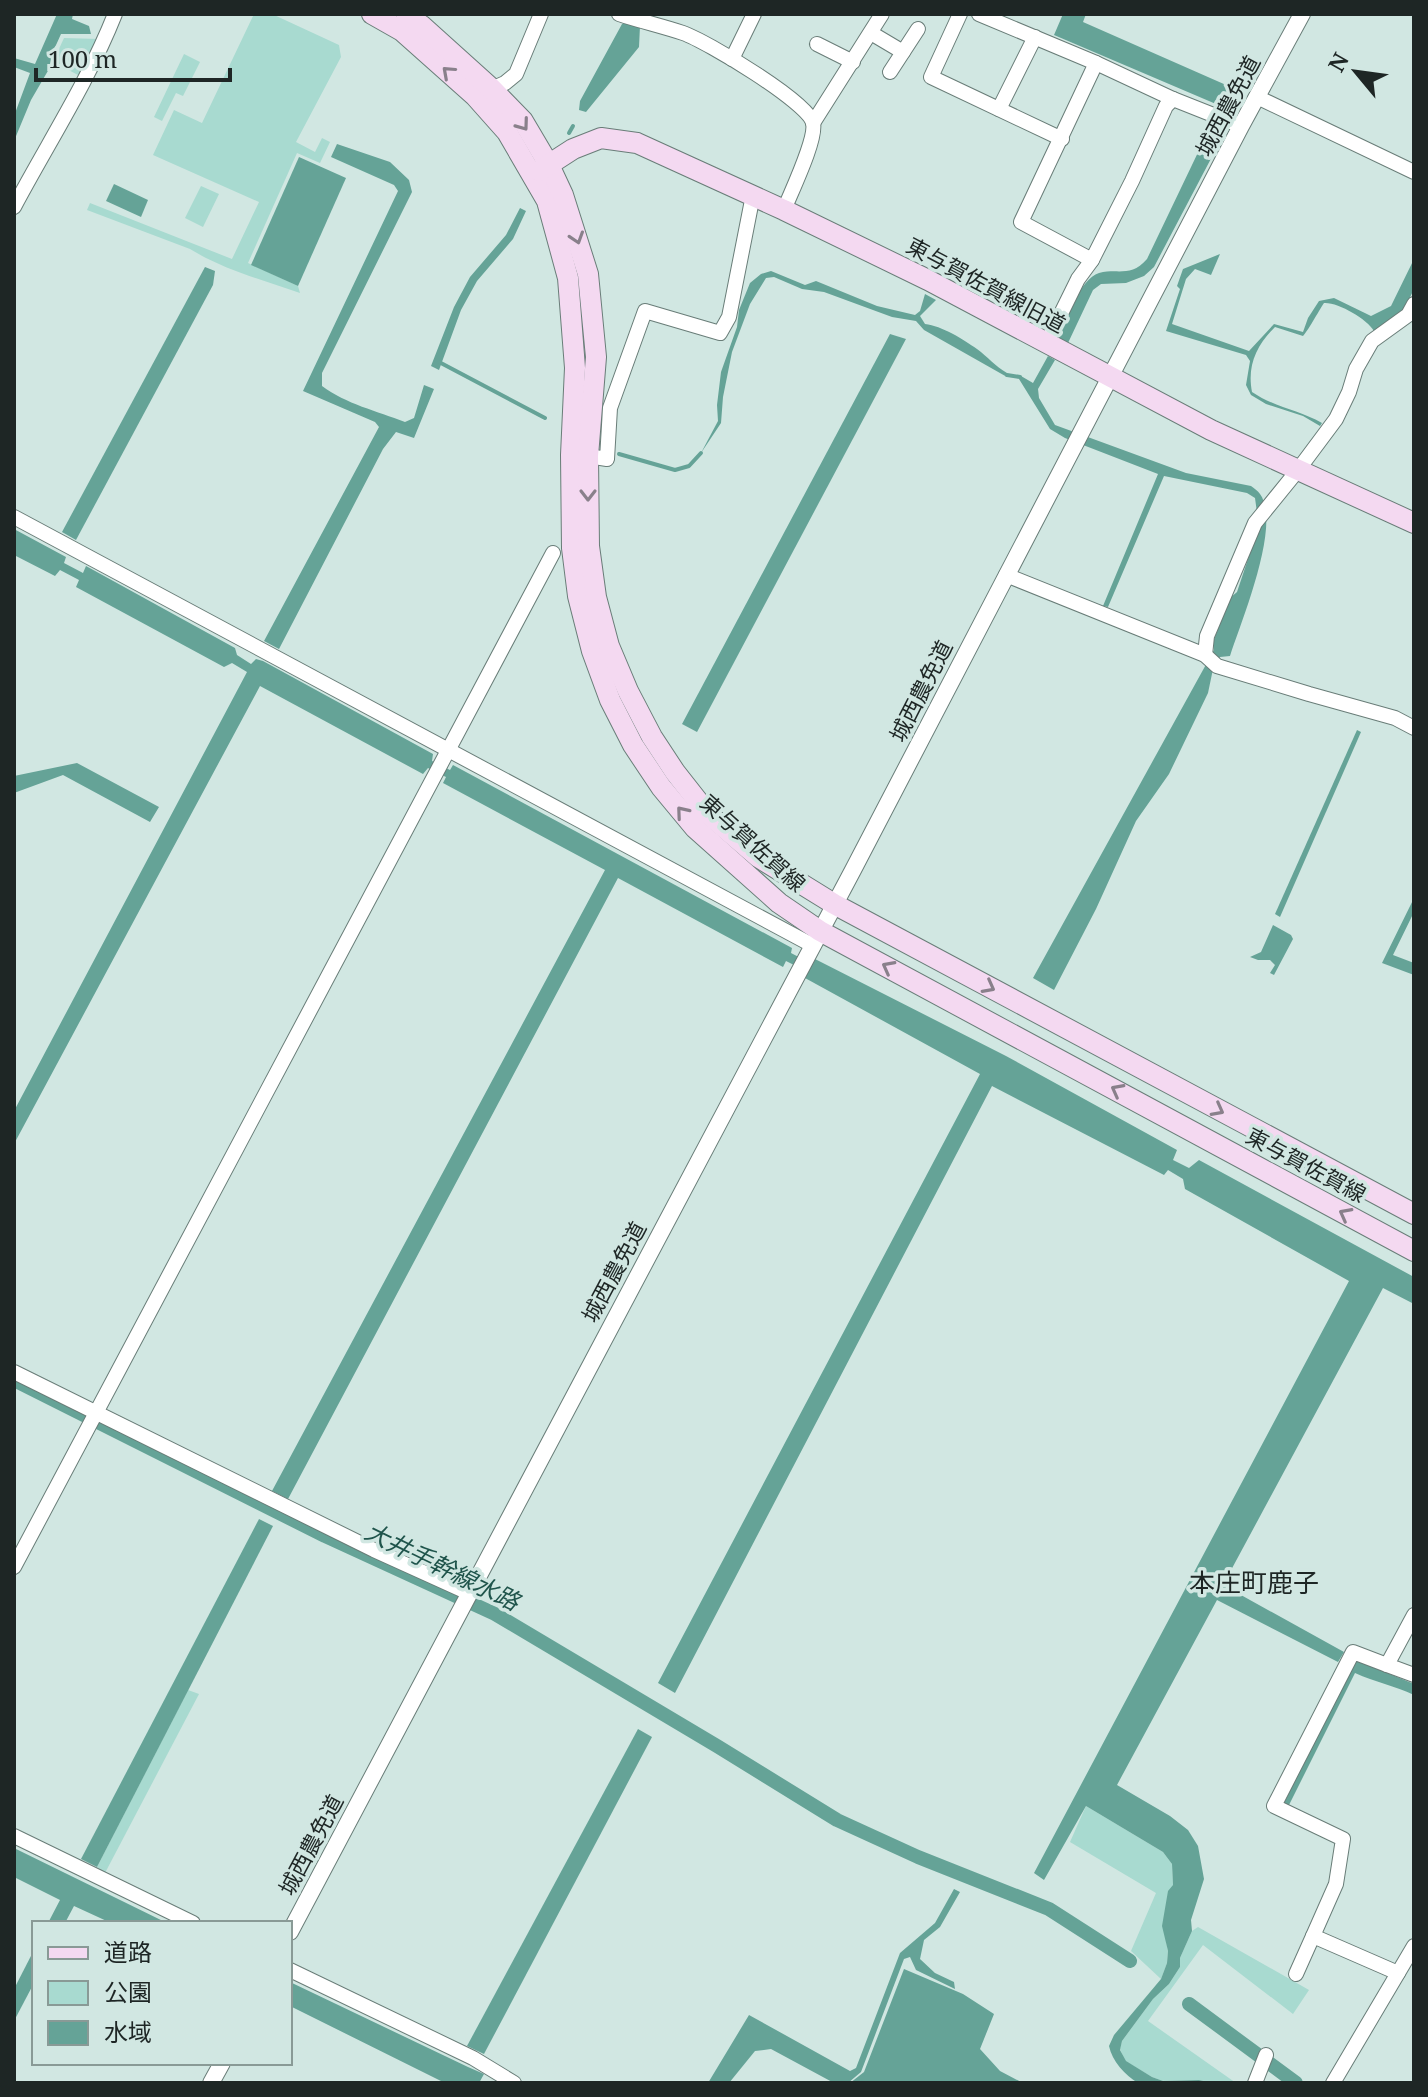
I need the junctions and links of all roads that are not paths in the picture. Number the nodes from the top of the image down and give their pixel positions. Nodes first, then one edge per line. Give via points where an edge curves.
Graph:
1 (115, 14) edge
2 (372, 14) edge
3 (406, 14) edge
4 (541, 14) edge
5 (754, 14) edge
6 (882, 14) edge
7 (960, 14) edge
8 (979, 14) edge
9 (1302, 14) edge
10 (628, 17) edge
11 (918, 29) dead end
12 (871, 33) junction
13 (1035, 37) junction
14 (817, 44) dead end
15 (903, 52) junction
16 (732, 59) junction
17 (853, 62) junction
18 (1096, 63) junction
19 (890, 72) dead end
20 (484, 92) junction
21 (1257, 97) junction
22 (1173, 99) junction
23 (999, 109) junction
24 (1230, 121) junction
25 (813, 123) junction
26 (1062, 139) junction
27 (541, 170) junction
28 (1414, 172) edge
29 (753, 195) junction
30 (14, 207) edge
31 (784, 210) junction
32 (1092, 260) junction
33 (1414, 304) edge
34 (1046, 344) junction
35 (1110, 378) junction
36 (588, 456) junction
37 (1298, 470) junction
38 (14, 517) edge
39 (1414, 523) edge
40 (553, 553) dead end
41 (1006, 575) junction
42 (1205, 655) junction
43 (1414, 728) edge
44 (442, 763) junction
45 (834, 904) junction
46 (809, 951) junction
47 (1414, 1214) edge
48 (1414, 1251) edge
49 (14, 1372) edge
50 (93, 1418) junction
51 (14, 1567) edge
52 (465, 1600) junction
53 (1414, 1615) edge
54 (1387, 1665) junction
55 (1414, 1675) edge
56 (14, 1836) edge
57 (189, 1921) edge
58 (292, 1928) edge
59 (1313, 1936) junction
60 (1414, 1946) edge
61 (292, 1971) edge
62 (1398, 1973) junction
63 (1296, 1974) dead end
64 (1264, 2060) dead end
65 (221, 2065) edge
66 (491, 2077) edge
67 (211, 2083) edge
68 (514, 2083) edge
69 (1255, 2083) edge
70 (1333, 2083) edge

1 - 30 street via 65,119
20 -> 2 main road, 東与賀佐賀線
3 - 20 main road, 東与賀佐賀線
4 - 20 street via 516,74
5 - 16 street
6 - 12 street
7 - 23 street via 931,77
8 - 13 street
9 - 21 street, 城西農免道
10 - 16 street via 686,34
11 - 15 street
12 - 15 street
12 - 17 street
13 - 18 street
13 - 23 street
14 - 17 street
15 - 19 street
16 - 25 street via 784,94
17 - 25 street
18 - 22 street
18 - 26 street
20 - 27 main road, 東与賀佐賀線 via 523,121
21 - 24 street, 城西農免道
21 - 28 street
22 - 24 street
22 - 32 street
23 - 26 street
24 - 35 street, 城西農免道
25 - 31 street
26 - 32 street via 1021,222
27 - 29 main road, 東与賀佐賀線旧道 via 601,138 637,143
27 -> 36 main road, 東与賀佐賀線 via 563,195 588,274 596,357
46 -> 27 main road, 東与賀佐賀線 via 779,903 695,828 661,787 610,700 592,651 572,548 575,368 568,278
29 - 31 main road, 東与賀佐賀線旧道
29 - 36 street via 729,317 720,333 645,311 610,408 607,459
31 - 34 main road, 東与賀佐賀線旧道
32 - 34 street
33 - 37 street via 1408,315 1372,341 1336,419
34 - 35 main road, 東与賀佐賀線旧道
35 - 37 main road, 東与賀佐賀線旧道
35 - 41 street, 城西農免道
36 -> 45 main road, 東与賀佐賀線 via 589,546 596,597 609,646 652,737 708,814 758,857
37 - 39 main road, 東与賀佐賀線旧道
37 - 42 street via 1255,523 1207,636
38 - 44 street
40 - 44 street
41 - 42 street
41 - 45 street, 城西農免道
42 - 43 street via 1217,666
44 - 46 street
44 - 50 street
45 - 46 street, 城西農免道
45 -> 47 main road, 東与賀佐賀線
48 -> 46 main road, 東与賀佐賀線
46 - 52 street, 城西農免道
49 - 50 street
50 - 51 street
50 - 52 street via 360,1543
52 - 58 street, 城西農免道
53 - 54 street
54 - 55 street
54 - 59 street via 1353,1652 1274,1806 1343,1839 1336,1884
56 - 57 street
59 - 62 street
59 - 63 street
60 - 62 street
61 - 66 street
62 - 70 street
64 - 69 street
65 - 67 street
66 - 68 street

